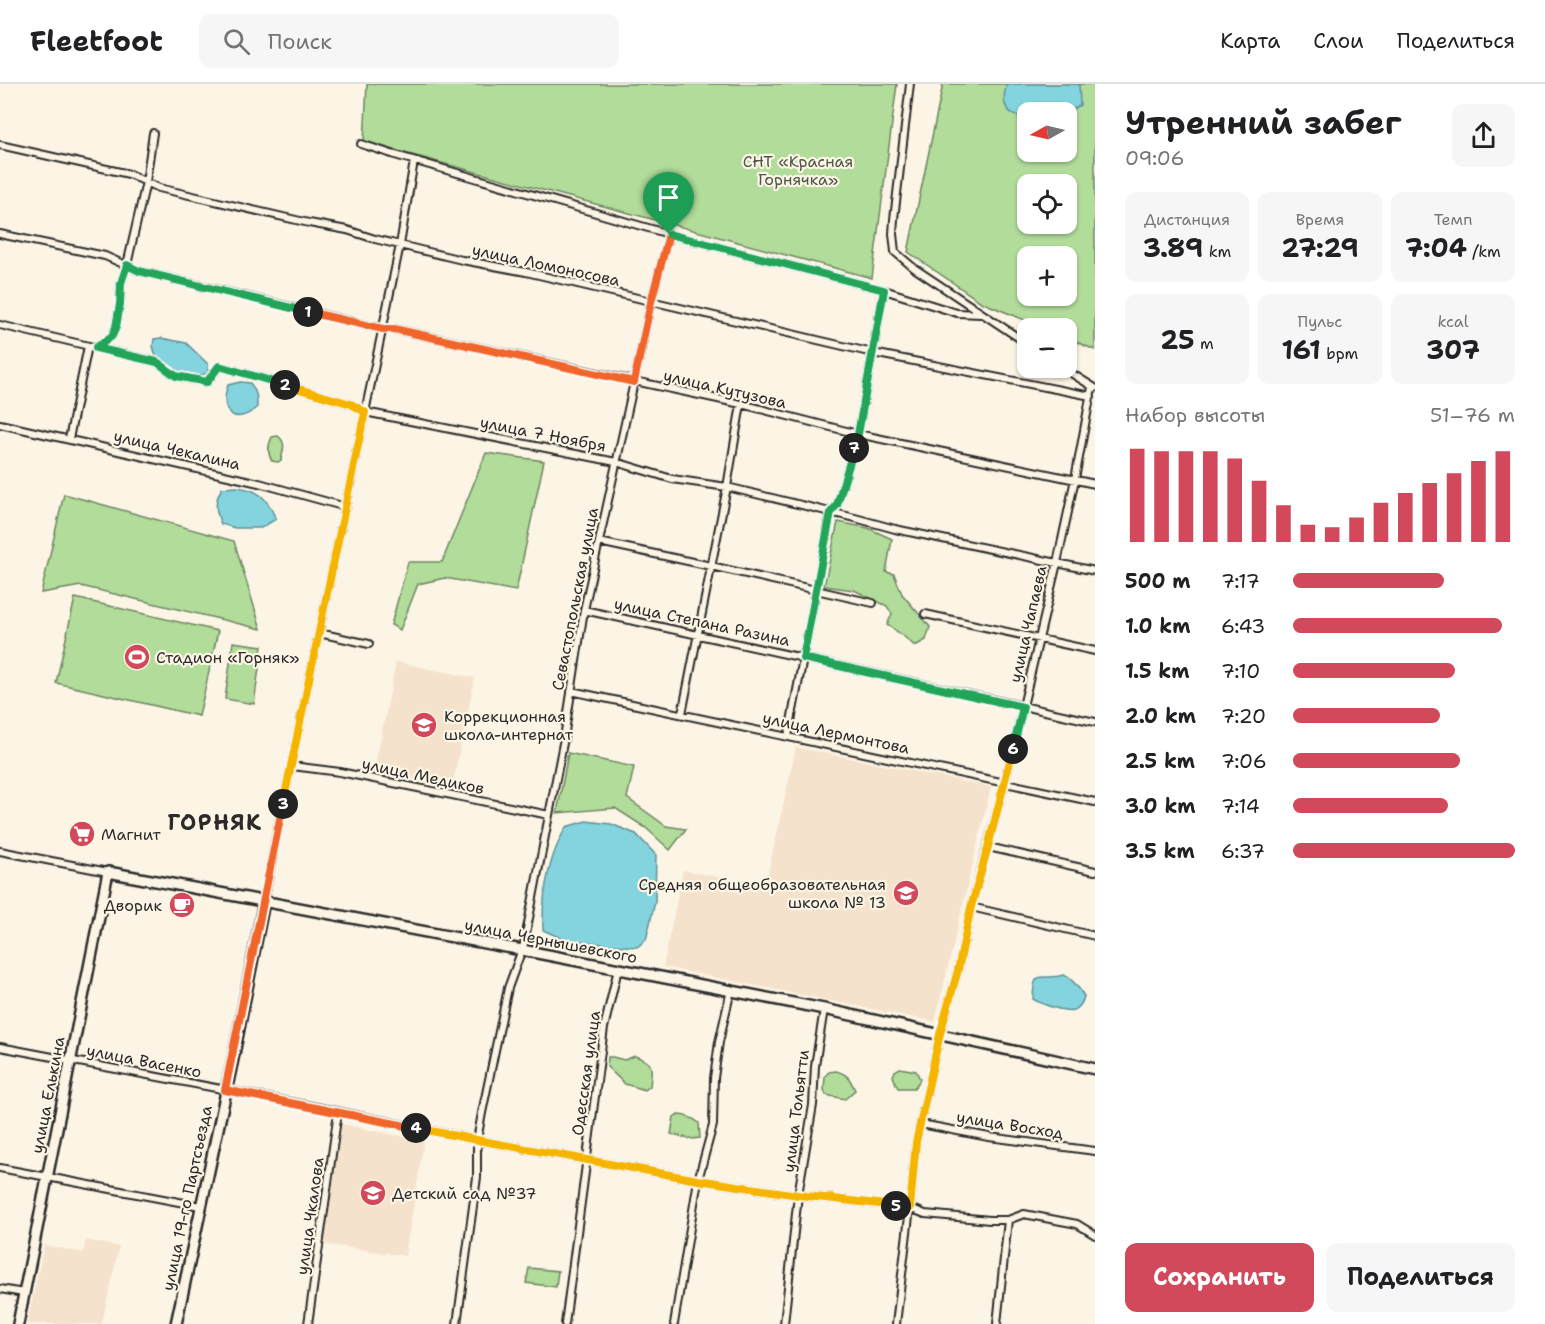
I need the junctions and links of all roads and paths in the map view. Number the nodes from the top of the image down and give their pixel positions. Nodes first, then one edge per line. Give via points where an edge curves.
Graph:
1 (910, 84) edge
2 (153, 133) dead end
3 (361, 144) dead end
4 (0, 145) edge
5 (414, 161) junction
6 (146, 182) junction
7 (0, 234) edge
8 (669, 234) junction
9 (400, 245) junction
10 (127, 265) junction
11 (884, 290) junction
12 (651, 302) junction
13 (981, 314) junction
14 (0, 325) edge
15 (383, 329) junction
16 (1017, 337) edge
17 (88, 346) junction
18 (96, 348) junction
19 (873, 353) junction
20 (1077, 377) edge
21 (634, 382) junction
22 (1094, 388) edge
23 (1091, 396) junction
24 (741, 404) junction
25 (365, 412) junction
26 (0, 424) edge
27 (858, 434) junction
28 (69, 439) junction
29 (616, 462) junction
30 (1075, 479) junction
31 (1095, 484) edge
32 (727, 487) junction
33 (346, 507) junction
34 (831, 512) junction
35 (599, 542) junction
36 (1057, 562) junction
37 (711, 566) junction
38 (1095, 571) edge
39 (816, 590) junction
40 (873, 603) dead end
41 (584, 610) junction
42 (925, 614) dead end
43 (319, 633) junction
44 (698, 635) junction
45 (1038, 639) junction
46 (369, 644) dead end
47 (1095, 651) edge
48 (803, 658) junction
49 (571, 691) junction
50 (1023, 707) junction
51 (682, 714) junction
52 (1095, 722) edge
53 (788, 737) junction
54 (291, 766) junction
55 (1005, 782) junction
56 (1095, 802) edge
57 (549, 815) junction
58 (988, 847) junction
59 (0, 851) edge
60 (1095, 871) edge
61 (108, 872) junction
62 (264, 902) junction
63 (971, 907) junction
64 (1095, 936) edge
65 (522, 950) junction
66 (618, 969) junction
67 (731, 990) junction
68 (824, 1009) junction
69 (940, 1034) junction
70 (0, 1047) edge
71 (70, 1061) junction
72 (1095, 1069) edge
73 (225, 1090) junction
74 (338, 1112) junction
75 (921, 1124) junction
76 (477, 1140) junction
77 (1095, 1151) edge
78 (587, 1159) junction
79 (0, 1168) edge
80 (47, 1177) junction
81 (698, 1180) junction
82 (798, 1195) junction
83 (200, 1206) junction
84 (910, 1208) junction
85 (1008, 1220) junction
86 (1095, 1234) edge
87 (0, 1288) edge
88 (24, 1293) junction
89 (18, 1324) edge
90 (176, 1324) edge
91 (308, 1324) edge
92 (457, 1324) edge
93 (565, 1324) edge
94 (674, 1324) edge
95 (784, 1324) edge
96 (896, 1324) edge
97 (997, 1324) edge

1 - 13 street via 894,219 895,252
2 - 6 street
3 - 5 street
4 - 6 street, улица Ломоносова via 129,174
5 - 8 street
5 - 9 street, улица 19-го Партсъезда
6 - 9 street, улица Ломоносова
6 - 10 street
7 - 10 street, улица Кутузова via 105,256
8 - 11 street
8 - 12 street, Севастопольская улица
9 - 12 street, улица Ломоносова
9 - 15 street, улица 19-го Партсъезда
10 - 15 street, улица Кутузова
10 - 18 street via 116,327 112,336
11 - 13 street via 957,313
11 - 19 street
12 - 19 street, улица Ломоносова
12 - 21 street, Севастопольская улица
13 - 16 street
14 - 17 street, улица 7 Ноября
15 - 21 street, улица Кутузова
15 - 25 street, улица 19-го Партсъезда
17 - 18 street, улица 7 Ноября
17 - 28 street
18 - 25 street, улица 7 Ноября via 157,362 176,376 207,382 219,366 351,404
19 - 23 street, улица Ломоносова
19 - 27 street
20 - 22 street
21 - 24 street, улица Кутузова
21 - 29 street, Севастопольская улица
22 - 23 street, улица Чапаева
23 - 30 street, улица Чапаева
24 - 27 street, улица Кутузова
24 - 32 street
25 - 29 street, улица 7 Ноября
25 - 33 street, улица 19-го Партсъезда
26 - 28 street, улица Чекалина
27 - 30 street, улица Кутузова
27 - 34 street via 837,505
28 - 33 street, улица Чекалина
29 - 32 street, улица 7 Ноября via 672,479
29 - 35 street, Севастопольская улица
30 - 31 street, улица Кутузова
30 - 36 street, улица Чапаева
32 - 34 street, улица 7 Ноября
32 - 37 street
33 - 43 street, улица 19-го Партсъезда
34 - 36 street, улица 7 Ноября
34 - 39 street
35 - 37 street
35 - 41 street, Севастопольская улица
36 - 38 street, улица 7 Ноября
36 - 45 street, улица Чапаева
37 - 39 street
37 - 44 street
39 - 40 street
39 - 48 street
41 - 44 street, улица Степана Разина
41 - 49 street, Севастопольская улица
42 - 45 street
43 - 46 street
43 - 54 street, улица 19-го Партсъезда
44 - 48 street, улица Степана Разина
44 - 51 street
45 - 47 street
45 - 50 street, улица Чапаева
48 - 50 street, улица Степана Разина
48 - 53 street
49 - 51 street, улица Лермонтова
49 - 57 street, Севастопольская улица
50 - 52 street, улица Степана Разина
50 - 55 street, улица Чапаева
51 - 53 street, улица Лермонтова
53 - 55 street, улица Лермонтова
54 - 57 street, улица Медиков via 340,772
54 - 62 street, улица 19-го Партсъезда
55 - 56 street, улица Лермонтова
55 - 58 street, улица Чапаева
57 - 65 street, Севастопольская улица
58 - 60 street
58 - 63 street, улица Чапаева
59 - 61 street, улица Чернышевского
61 - 62 street, улица Чернышевского
61 - 71 street, улица Елькина
62 - 65 street, улица Чернышевского
62 - 73 street, улица 19-го Партсъезда
63 - 64 street
63 - 69 street, улица Чапаева
65 - 66 street, улица Чернышевского
65 - 76 street, Севастопольская улица via 508,988
66 - 67 street, улица Чернышевского
66 - 78 street, Одесская улица via 604,1028
67 - 68 street, улица Чернышевского
67 - 81 street via 714,1078 713,1125
68 - 69 street, улица Чернышевского
68 - 82 street, улица Тольятти
69 - 72 street, улица Чернышевского
69 - 75 street, улица Чапаева
70 - 71 street, улица Васенко
71 - 73 street, улица Васенко
71 - 80 street, улица Елькина
73 - 74 street, улица Васенко
73 - 83 street, улица 19-го Партсъезда
74 - 76 street, улица Васенко
74 - 91 street, улица Чкалова
75 - 77 street, улица Восход
75 - 84 street, улица Чапаева
76 - 78 street, улица Васенко
76 - 92 street, Севастопольская улица via 477,1177
78 - 81 street, улица Васенко
78 - 93 street, Одесская улица
79 - 80 street
80 - 83 street
80 - 88 street, улица Елькина
81 - 82 street, улица Васенко
81 - 94 street
82 - 84 street, улица Васенко
82 - 95 street, улица Тольятти
83 - 90 street, улица 19-го Партсъезда
84 - 85 street, улица Васенко via 925,1214
84 - 96 street, улица Чапаева
85 - 86 street, улица Васенко via 1024,1214 1077,1224
85 - 97 street
87 - 88 street
88 - 89 street, улица Елькина

